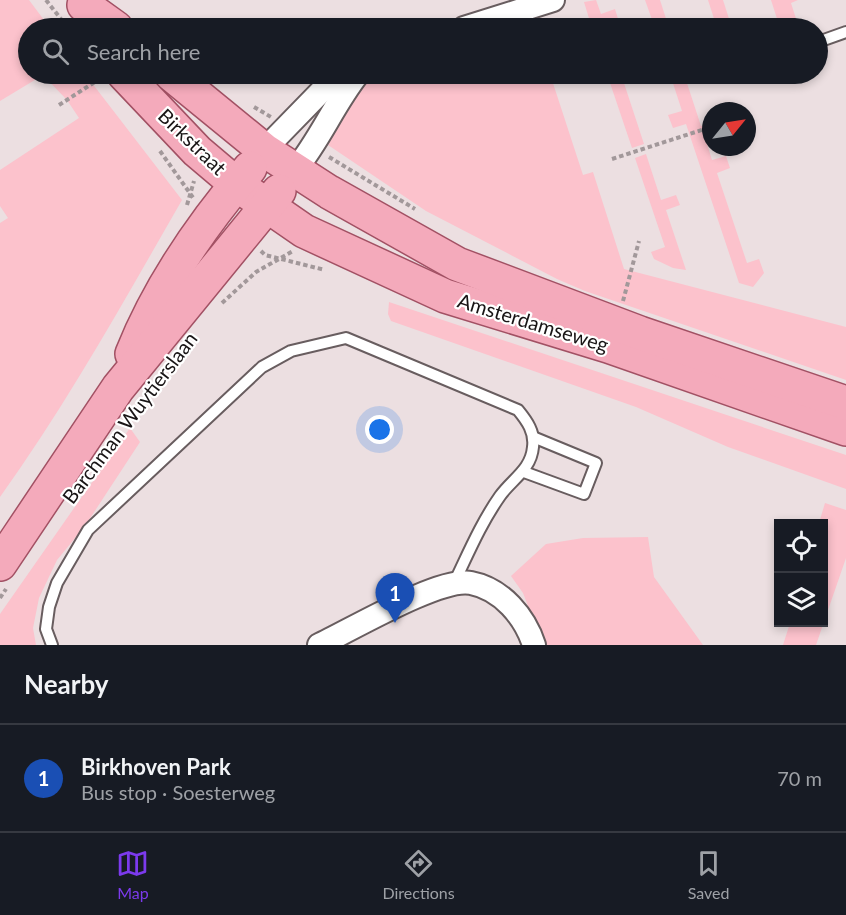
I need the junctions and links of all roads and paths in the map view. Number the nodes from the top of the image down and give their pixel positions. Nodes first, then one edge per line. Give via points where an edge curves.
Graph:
1 (46, 0) edge
2 (553, 0) edge
3 (83, 15) edge
4 (496, 18) edge
5 (846, 32) edge
6 (828, 38) edge
7 (98, 84) edge
8 (124, 84) edge
9 (183, 84) edge
10 (328, 84) edge
11 (350, 84) edge
12 (59, 105) dead end
13 (702, 130) edge
14 (264, 150) junction
15 (612, 159) dead end
16 (295, 170) junction
17 (236, 184) junction
18 (267, 207) junction
19 (304, 231) junction
20 (639, 241) dead end
21 (624, 296) dead end
22 (214, 311) dead end
23 (118, 388) junction
24 (846, 403) edge
25 (846, 429) edge
26 (533, 436) junction
27 (524, 472) junction
28 (6, 573) edge
29 (454, 584) junction
30 (0, 598) edge
31 (52, 645) edge
32 (319, 645) edge
33 (534, 645) edge

1 - 3 path
2 - 4 street
5 - 6 lane
7 - 12 path
8 - 17 main road, Birkstraat
9 - 14 main road, Birkstraat
10 - 14 street
11 - 16 street via 314,147
13 - 15 path
14 - 16 main road, Amsterdamseweg
14 - 17 main road, Barchman Wuytierslaan
16 - 18 main road, Barchman Wuytierslaan
16 - 24 main road, Amsterdamseweg via 457,264 640,333
17 - 18 main road, Amsterdamseweg
17 - 23 main road, Barchman Wuytierslaan via 211,214 145,322
18 - 19 main road, Amsterdamseweg
18 - 23 main road, Barchman Wuytierslaan
19 - 22 path via 291,253 256,272
19 - 25 main road, Amsterdamseweg via 445,296 608,346
20 - 21 path
23 - 28 main road, Barchman Wuytierslaan
26 - 27 lane via 533,450
26 - 27 lane via 596,463 584,494
26 - 31 lane via 518,410 346,338 291,351 261,367 88,530 57,583 49,607 46,630
27 - 29 lane via 501,495
28 - 30 path
29 - 32 street via 433,590
29 - 33 street via 471,583 505,601 530,631

